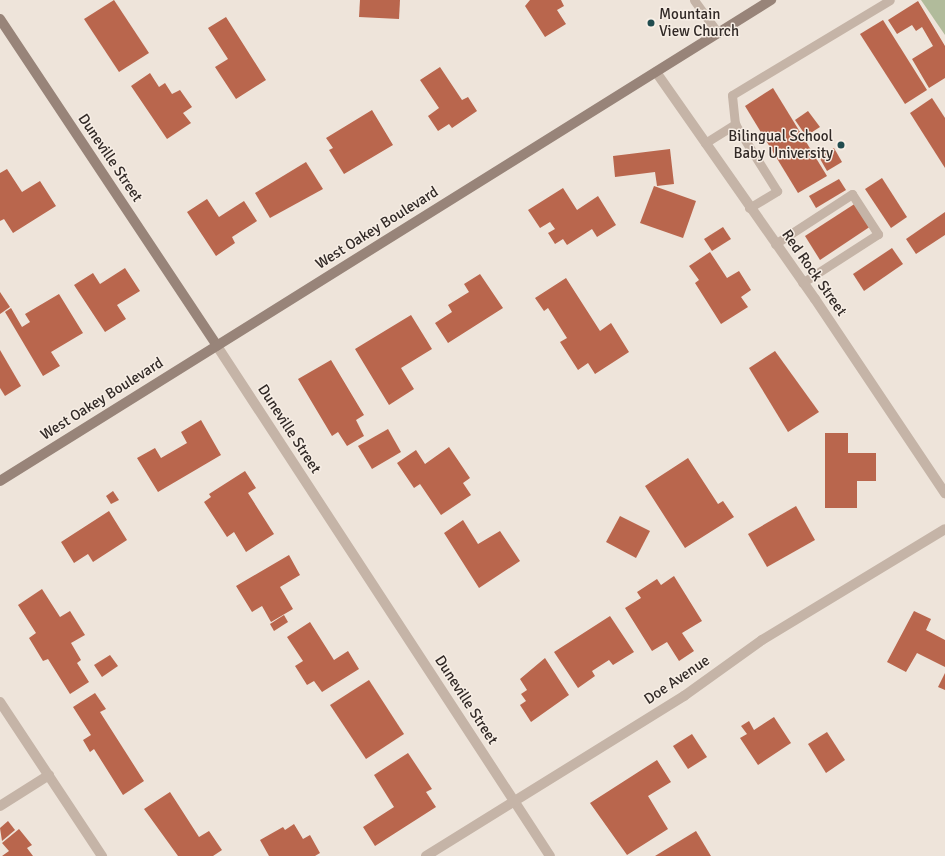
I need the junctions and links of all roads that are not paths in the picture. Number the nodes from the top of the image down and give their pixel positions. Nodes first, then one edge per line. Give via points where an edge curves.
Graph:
1 (694, 0) edge
2 (771, 0) edge
3 (890, 0) edge
4 (0, 19) edge
5 (718, 33) junction
6 (656, 72) junction
7 (735, 124) junction
8 (705, 143) junction
9 (749, 208) junction
10 (775, 244) junction
11 (802, 283) junction
12 (217, 346) junction
13 (0, 481) edge
14 (945, 493) edge
15 (945, 529) edge
16 (0, 702) edge
17 (48, 775) junction
18 (514, 801) junction
19 (0, 806) edge
20 (102, 856) edge
21 (426, 856) edge
22 (550, 856) edge

1 - 5 lane
2 - 5 main road, West Oakey Boulevard
3 - 7 lane via 732,95
4 - 12 main road, Duneville Street
5 - 6 main road, West Oakey Boulevard
6 - 8 street, Red Rock Street
6 - 12 main road, West Oakey Boulevard
7 - 8 lane
7 - 9 lane via 777,191
8 - 9 street, Red Rock Street
9 - 10 street, Red Rock Street
10 - 11 street, Red Rock Street
10 - 11 lane via 852,194 878,234
11 - 14 street, Red Rock Street
12 - 13 main road, West Oakey Boulevard
12 - 18 street, Duneville Street
15 - 18 street, Doe Avenue via 762,640 684,696
16 - 17 street
17 - 19 street
17 - 20 street
18 - 21 street, Doe Avenue
18 - 22 street, Duneville Street

